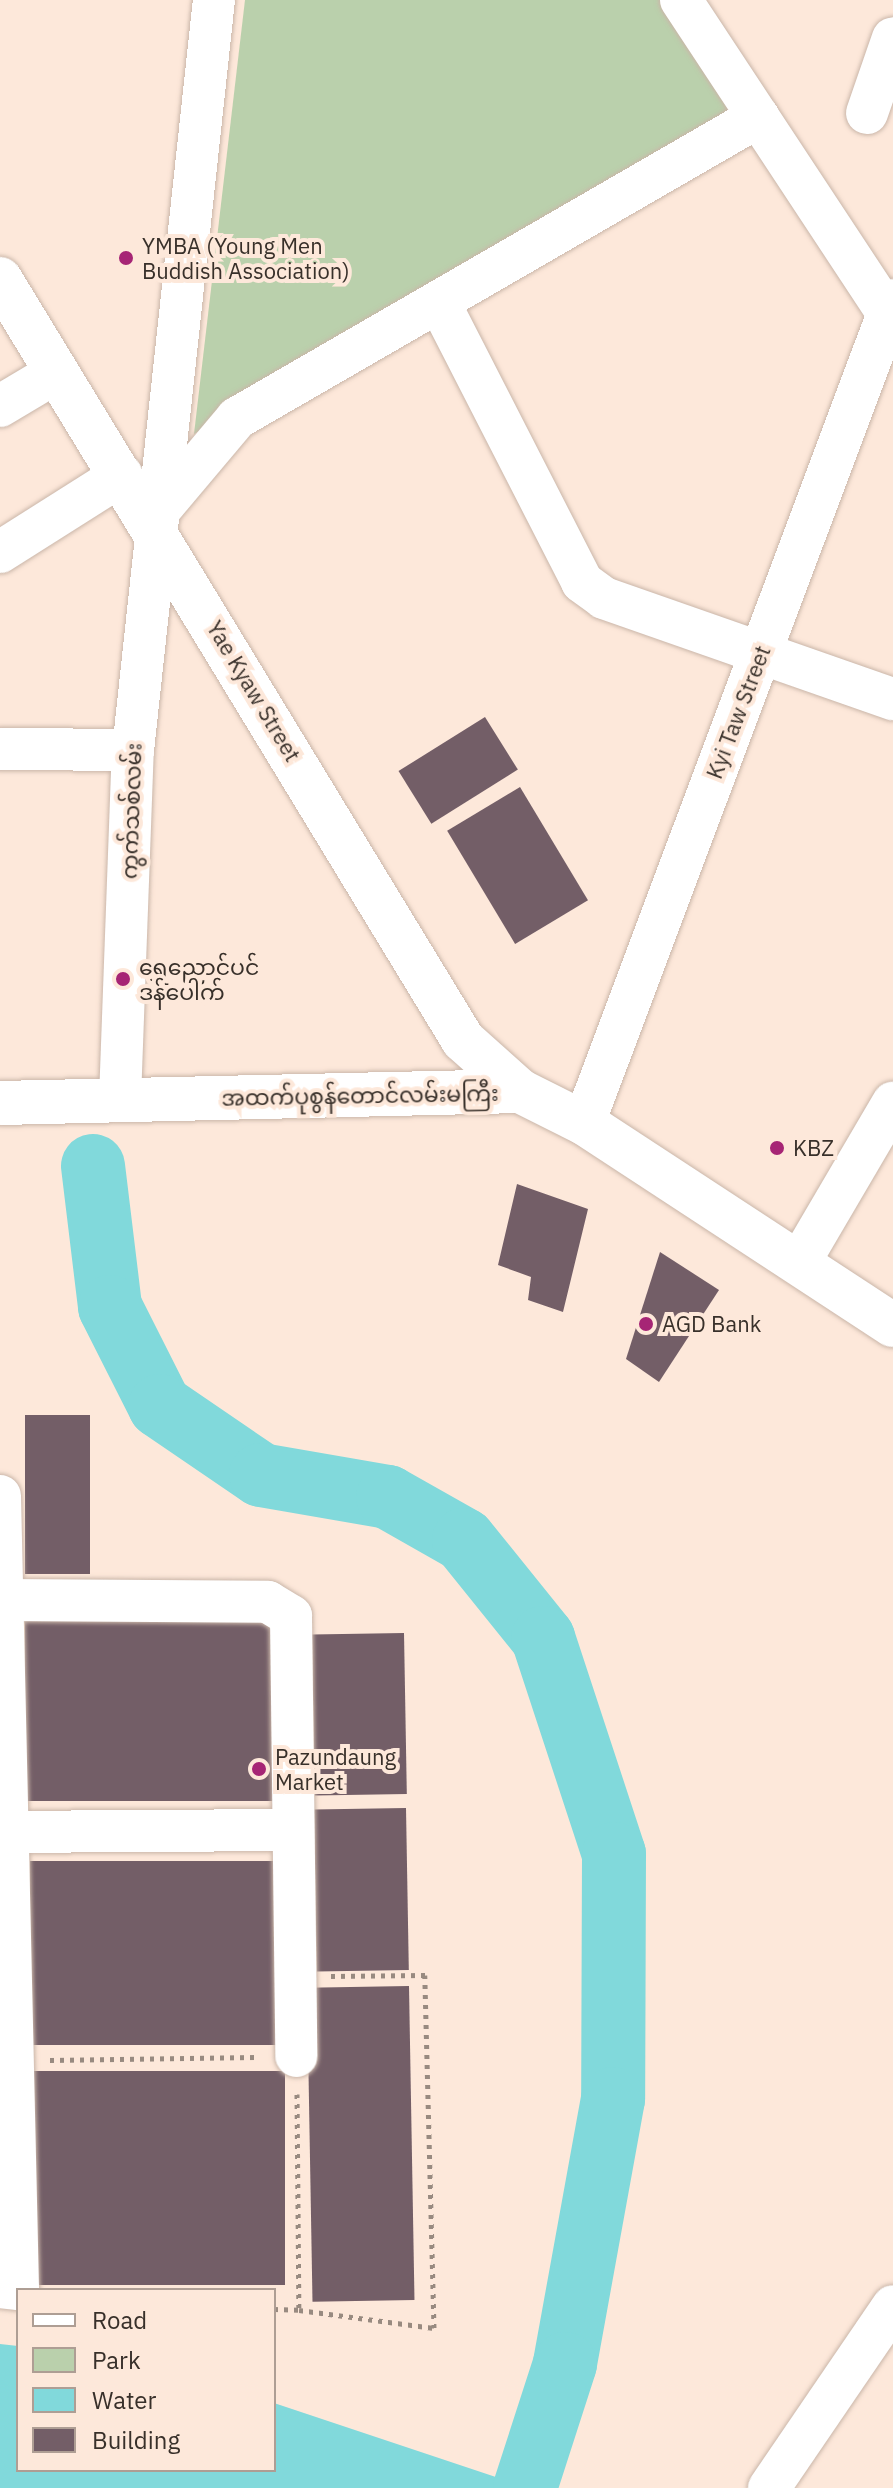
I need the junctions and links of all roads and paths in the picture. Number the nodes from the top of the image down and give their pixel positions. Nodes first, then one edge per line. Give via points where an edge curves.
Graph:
1 (214, 0) edge
2 (681, 0) edge
3 (893, 38) edge
4 (867, 113) dead end
5 (758, 117) junction
6 (0, 279) edge
7 (440, 304) junction
8 (890, 306) edge
9 (57, 372) junction
10 (0, 406) edge
11 (122, 475) junction
12 (153, 523) junction
13 (0, 552) edge
14 (760, 653) junction
15 (893, 699) edge
16 (0, 749) edge
17 (133, 750) junction
18 (520, 1091) junction
19 (120, 1099) junction
20 (0, 1103) edge
21 (893, 1103) edge
22 (584, 1123) junction
23 (799, 1263) junction
24 (893, 1325) edge
25 (0, 1496) edge
26 (3, 1600) junction
27 (292, 1830) junction
28 (3, 1832) edge
29 (295, 1977) junction
30 (296, 2056) junction
31 (13, 2060) junction
32 (18, 2288) edge
33 (893, 2306) edge
34 (276, 2309) edge
35 (299, 2310) junction
36 (769, 2488) edge

1 - 12 street, ကွက်သစ်လမ်း
2 - 5 street
3 - 4 street
5 - 7 street
5 - 8 street
6 - 9 main road, Yae Kyaw Street
7 - 12 street via 237,418 163,499
7 - 14 street via 582,582 604,598
8 - 14 street, Kyi Taw Street
9 - 10 street
9 - 11 main road, Yae Kyaw Street
11 - 12 main road, Yae Kyaw Street
11 - 13 street
12 - 17 street, ကွက်သစ်လမ်း
12 - 18 main road, Yae Kyaw Street via 463,1040
14 - 15 street
14 - 22 street, Kyi Taw Street
16 - 17 street
17 - 19 street, ကွက်သစ်လမ်း
18 - 19 main road, အထက်ပုစွန်တောင်လမ်းမကြီး
18 - 22 main road, အထက်ပုစွန်တောင်လမ်းမကြီး
19 - 20 main road, အထက်ပုစွန်တောင်လမ်းမကြီး
21 - 23 street
22 - 23 main road, အထက်ပုစွန်တောင်လမ်းမကြီး
23 - 24 main road, အထက်ပုစွန်တောင်လမ်းမကြီး
25 - 26 street
26 - 27 street via 282,1607 291,1616
26 - 28 street
27 - 28 street
27 - 29 street
28 - 31 street
29 - 30 street
29 - 35 path via 425,1975 434,2328
30 - 31 path
30 - 35 path
31 - 32 street
33 - 36 street
34 - 35 path

